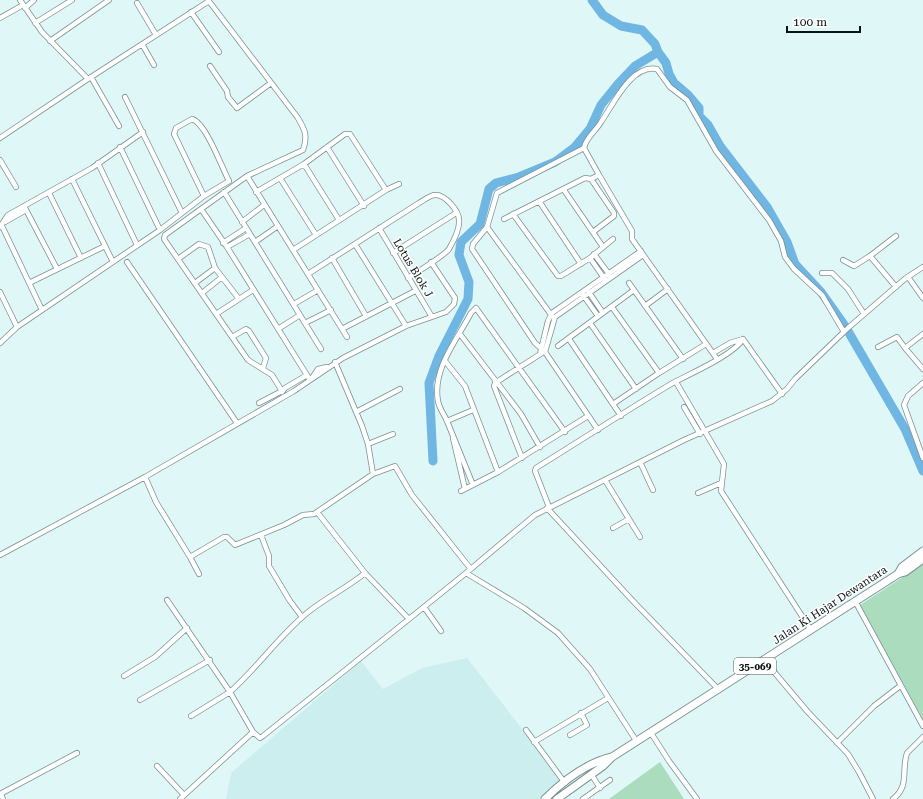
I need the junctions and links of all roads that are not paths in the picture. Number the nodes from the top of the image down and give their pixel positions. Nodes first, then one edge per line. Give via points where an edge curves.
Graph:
1 (20, 0) edge
2 (34, 0) edge
3 (72, 0) edge
4 (109, 0) edge
5 (208, 0) edge
6 (137, 3) dead end
7 (24, 7) junction
8 (191, 12) junction
9 (0, 18) edge
10 (35, 23) junction
11 (156, 35) junction
12 (50, 41) junction
13 (142, 44) junction
14 (218, 52) dead end
15 (154, 65) dead end
16 (210, 66) dead end
17 (90, 78) junction
18 (271, 83) junction
19 (125, 97) dead end
20 (119, 126) dead end
21 (143, 132) junction
22 (0, 138) edge
23 (120, 147) junction
24 (327, 148) junction
25 (584, 148) junction
26 (0, 160) edge
27 (98, 163) junction
28 (304, 164) junction
29 (599, 175) junction
30 (247, 176) junction
31 (280, 178) junction
32 (72, 179) junction
33 (591, 179) junction
34 (399, 184) dead end
35 (16, 187) dead end
36 (386, 190) junction
37 (564, 190) junction
38 (224, 192) junction
39 (256, 192) junction
40 (49, 193) junction
41 (204, 196) junction
42 (538, 201) junction
43 (264, 205) junction
44 (364, 206) junction
45 (25, 208) junction
46 (201, 209) junction
47 (182, 213) junction
48 (456, 213) junction
49 (513, 214) junction
50 (504, 219) dead end
51 (339, 220) junction
52 (242, 222) junction
53 (2, 225) edge
54 (278, 226) junction
55 (487, 227) junction
56 (246, 228) junction
57 (379, 228) junction
58 (160, 230) junction
59 (593, 232) junction
60 (250, 234) junction
61 (316, 235) junction
62 (896, 236) dead end
63 (613, 239) dead end
64 (255, 242) junction
65 (223, 243) junction
66 (355, 244) junction
67 (138, 245) junction
68 (106, 246) junction
69 (227, 247) junction
70 (603, 247) junction
71 (293, 250) junction
72 (393, 253) junction
73 (642, 253) junction
74 (592, 256) junction
75 (870, 256) junction
76 (81, 258) junction
77 (332, 258) junction
78 (178, 259) junction
79 (843, 260) dead end
80 (113, 262) junction
81 (127, 262) dead end
82 (431, 262) junction
83 (581, 264) junction
84 (923, 267) edge
85 (215, 268) junction
86 (57, 269) junction
87 (608, 273) junction
88 (822, 273) dead end
89 (308, 274) junction
90 (222, 277) junction
91 (908, 277) junction
92 (408, 278) junction
93 (605, 278) junction
94 (611, 278) junction
95 (29, 283) junction
96 (195, 283) junction
97 (629, 283) dead end
98 (896, 287) junction
99 (668, 289) junction
100 (253, 290) junction
101 (318, 290) junction
102 (587, 290) junction
103 (634, 290) junction
104 (415, 291) junction
105 (0, 292) edge
106 (202, 293) junction
107 (582, 294) junction
108 (923, 298) edge
109 (239, 299) junction
110 (392, 303) junction
111 (294, 304) junction
112 (645, 306) junction
113 (612, 307) junction
114 (42, 310) junction
115 (331, 310) junction
116 (603, 313) junction
117 (216, 314) junction
118 (864, 314) junction
119 (300, 315) junction
120 (366, 316) junction
121 (598, 316) junction
122 (432, 317) junction
123 (553, 317) junction
124 (306, 323) junction
125 (590, 323) junction
126 (406, 326) junction
127 (17, 327) junction
128 (278, 329) junction
129 (342, 329) junction
130 (846, 330) junction
131 (460, 334) junction
132 (923, 334) edge
133 (232, 337) junction
134 (347, 337) dead end
135 (568, 338) junction
136 (743, 339) junction
137 (0, 343) edge
138 (706, 344) junction
139 (558, 346) dead end
140 (878, 347) dead end
141 (320, 348) dead end
142 (905, 348) junction
143 (542, 351) junction
144 (713, 353) junction
145 (683, 359) junction
146 (717, 359) junction
147 (445, 361) junction
148 (335, 362) junction
149 (520, 367) junction
150 (263, 368) junction
151 (923, 369) edge
152 (659, 373) junction
153 (308, 375) junction
154 (310, 380) junction
155 (496, 382) junction
156 (676, 382) junction
157 (923, 383) edge
158 (400, 389) dead end
159 (636, 389) junction
160 (282, 391) junction
161 (782, 394) junction
162 (281, 398) junction
163 (259, 403) dead end
164 (613, 404) junction
165 (684, 407) dead end
166 (473, 410) junction
167 (356, 412) junction
168 (588, 416) junction
169 (621, 416) junction
170 (447, 421) junction
171 (237, 423) junction
172 (598, 430) junction
173 (565, 432) junction
174 (703, 433) junction
175 (393, 434) dead end
176 (453, 436) junction
177 (368, 447) junction
178 (540, 447) junction
179 (522, 458) junction
180 (923, 458) edge
181 (640, 462) junction
182 (498, 472) junction
183 (373, 474) junction
184 (145, 477) junction
185 (605, 480) junction
186 (721, 483) junction
187 (473, 485) junction
188 (652, 490) dead end
189 (698, 493) dead end
190 (548, 507) junction
191 (314, 514) junction
192 (629, 519) junction
193 (613, 528) dead end
194 (262, 535) junction
195 (640, 537) dead end
196 (923, 551) edge
197 (0, 555) edge
198 (190, 557) junction
199 (923, 559) edge
200 (470, 568) junction
201 (365, 573) junction
202 (466, 573) junction
203 (199, 574) dead end
204 (898, 574) junction
205 (168, 600) dead end
206 (855, 601) junction
207 (424, 607) junction
208 (302, 617) junction
209 (409, 619) junction
210 (187, 628) junction
211 (811, 630) junction
212 (441, 631) dead end
213 (210, 660) junction
214 (764, 660) junction
215 (124, 676) dead end
216 (900, 686) junction
217 (719, 690) junction
218 (230, 692) junction
219 (608, 698) junction
220 (140, 700) dead end
221 (581, 713) junction
222 (191, 716) dead end
223 (923, 726) edge
224 (526, 730) dead end
225 (253, 732) junction
226 (651, 732) junction
227 (570, 735) dead end
228 (923, 737) edge
229 (536, 741) junction
230 (637, 742) junction
231 (837, 743) junction
232 (77, 753) dead end
233 (612, 757) junction
234 (157, 766) dead end
235 (592, 776) junction
236 (610, 780) dead end
237 (566, 782) junction
238 (599, 786) junction
239 (182, 797) edge
240 (3, 799) edge
241 (545, 799) edge
242 (557, 799) edge
243 (583, 799) edge
244 (697, 799) edge
245 (873, 799) edge
246 (893, 799) edge

1 - 7 street
2 - 7 street
3 - 10 street
4 - 12 street
5 - 8 street
5 - 18 street
6 - 11 street
7 - 9 street
7 - 10 street
8 - 11 street
8 - 14 street
10 - 12 street
11 - 13 street
12 - 17 street
13 - 15 street
13 - 17 street
16 - 18 street via 237,108
17 - 20 street
17 - 22 street
18 - 30 street via 298,118 306,132 306,141 302,150
19 - 21 street
21 - 23 street
21 - 47 street
23 - 27 street
23 - 58 street
24 - 28 street
24 - 36 street via 345,134 350,134
24 - 44 street
25 - 29 street
25 - 55 street via 497,193
25 - 130 street via 621,88 638,74 657,69 670,87 687,100 716,152 769,220 794,270 822,295
26 - 35 street
27 - 32 street
27 - 67 street
28 - 31 street
28 - 51 street
29 - 33 street
29 - 73 street via 618,204 632,231 632,239
30 - 38 street
30 - 39 street
31 - 39 street
31 - 61 street
32 - 40 street
32 - 68 street
33 - 37 street via 585,178
33 - 59 street via 614,214
34 - 36 street
36 - 44 street
37 - 42 street
37 - 59 street
38 - 46 street
38 - 52 street
39 - 43 street
40 - 45 street
40 - 76 street
41 - 41 street via 174,131 192,119 212,145 229,181
41 - 47 street
42 - 49 street
42 - 83 street
43 - 52 street
43 - 54 street
44 - 51 street
45 - 53 street
45 - 86 street
46 - 65 street
46 - 78 street via 165,236 164,239
47 - 58 street
48 - 57 street via 447,198 434,194
48 - 72 street
48 - 82 street via 460,217 459,225 448,250
49 - 50 street
49 - 83 street via 558,276
51 - 61 street
52 - 56 street
53 - 95 street
54 - 64 street
54 - 71 street
55 - 123 street
55 - 143 street via 473,244 474,254
56 - 60 street
56 - 65 street
57 - 66 street
57 - 72 street, Lotus Blok J
58 - 67 street
59 - 70 street
60 - 64 street
60 - 69 street
61 - 71 street
62 - 75 street
63 - 70 street
64 - 111 street
65 - 69 street
66 - 77 street
66 - 110 street
67 - 80 street
68 - 76 street
68 - 80 street
69 - 100 street
70 - 74 street
71 - 89 street
72 - 92 street, Lotus Blok J
73 - 87 street
73 - 94 street
73 - 99 street
74 - 83 street
74 - 87 street
74 - 93 street
75 - 79 street via 854,266
75 - 98 street
76 - 86 street
77 - 89 street
77 - 120 street
78 - 85 street via 199,244 204,245 211,253
78 - 96 street
80 - 114 street
81 - 171 street
82 - 92 street
82 - 122 street via 455,298 454,304 446,312
84 - 91 street
85 - 90 street
85 - 96 street
86 - 95 street
87 - 93 street
87 - 94 street
88 - 118 street via 832,273
89 - 101 street
90 - 106 street
90 - 109 street
91 - 98 street
91 - 108 street
92 - 104 street, Lotus Blok J
93 - 94 street
93 - 102 street
95 - 114 street
96 - 106 street
97 - 103 street
98 - 118 street
99 - 112 street
99 - 138 street
100 - 109 street
100 - 128 street
101 - 111 street
101 - 115 street
102 - 107 street
102 - 116 street
103 - 112 street
103 - 113 street
104 - 110 street
104 - 122 street, Lotus Blok J
105 - 127 street
106 - 117 street
107 - 121 street
107 - 123 street
109 - 117 street
110 - 120 street
110 - 126 street
111 - 119 street
112 - 145 street
113 - 116 street
113 - 152 street
114 - 127 street
115 - 124 street
115 - 129 street
116 - 121 street
117 - 133 street
118 - 130 street
119 - 124 street
119 - 128 street
120 - 129 street
121 - 125 street
122 - 126 street
123 - 143 street
124 - 141 street
125 - 135 street
125 - 159 street
126 - 148 street
127 - 137 street
128 - 153 street
129 - 134 street
130 - 161 street
131 - 147 street
131 - 149 street via 476,308
131 - 155 street
132 - 142 street
133 - 150 street via 252,364
133 - 150 street via 246,329 249,331 266,358
135 - 139 street
135 - 164 street
136 - 144 street
136 - 146 street
136 - 161 street
138 - 144 street
138 - 145 street
140 - 142 street via 897,337
142 - 151 street
143 - 149 street
143 - 168 street
144 - 146 street
145 - 152 street
146 - 156 street
147 - 166 street via 465,386
147 - 170 street via 438,375 437,388 438,403
148 - 154 street via 329,367 318,369
148 - 167 street
149 - 155 street
149 - 173 street
150 - 160 street via 272,374
152 - 159 street
153 - 154 street
153 - 160 street
154 - 162 street
155 - 178 street via 521,414
155 - 179 street via 494,389
156 - 169 street
156 - 174 street
157 - 180 street via 908,396 904,405
158 - 167 street
159 - 164 street
160 - 162 street
160 - 163 street
161 - 174 street
162 - 171 street
164 - 169 street
165 - 174 street
166 - 170 street
166 - 182 street
167 - 177 street
168 - 172 street
168 - 173 street
169 - 172 street
170 - 176 street
171 - 184 street
172 - 190 street via 535,469
173 - 178 street
174 - 181 street
174 - 186 street via 724,464
175 - 177 street
176 - 187 street
176 - 187 street via 463,490
177 - 183 street
178 - 179 street
179 - 182 street
181 - 185 street
181 - 188 street
182 - 187 street
183 - 191 street
183 - 200 street via 395,466 412,495
184 - 197 street
184 - 198 street via 156,502
185 - 190 street
185 - 192 street
186 - 189 street
186 - 211 street via 721,491
190 - 200 street
190 - 217 street via 632,600
191 - 194 street via 303,515
191 - 201 street
192 - 193 street
192 - 195 street
194 - 198 street via 235,545 224,537
194 - 208 street via 271,570
196 - 204 main road, Jalan Ki Hajar Dewantara / 35-069 via 902,567
198 - 203 street
199 - 204 main road, Jalan Ki Hajar Dewantara / 35-069
200 - 202 street
201 - 208 street
201 - 209 street
202 - 207 street
202 - 219 street via 536,616 558,633 590,669
204 - 206 main road, Jalan Ki Hajar Dewantara / 35-069
205 - 210 street
206 - 211 main road, Jalan Ki Hajar Dewantara / 35-069
206 - 216 street
207 - 209 street
207 - 212 street
208 - 218 street
209 - 225 street via 263,736 260,738
210 - 213 street
210 - 215 street via 155,657
211 - 214 main road, Jalan Ki Hajar Dewantara / 35-069
213 - 218 street
213 - 220 street
214 - 217 main road, Jalan Ki Hajar Dewantara / 35-069
214 - 231 street
216 - 223 street
216 - 231 street via 874,706
217 - 226 main road, Jalan Ki Hajar Dewantara / 35-069
218 - 222 street
218 - 225 street
219 - 221 street
219 - 230 street
221 - 227 street via 587,725
221 - 229 street
224 - 229 street
225 - 239 street
226 - 230 main road, Jalan Ki Hajar Dewantara / 35-069
226 - 244 street
228 - 246 street via 907,753 904,786
229 - 237 street
230 - 233 main road, Jalan Ki Hajar Dewantara / 35-069
231 - 245 street via 860,772
232 - 240 street via 2,793
233 - 235 main road, Jalan Ki Hajar Dewantara / 35-069
233 - 237 main road, Jalan Ki Hajar Dewantara / 35-069 via 598,760
234 - 239 street
235 - 238 street
235 - 242 main road, Jalan Ki Hajar Dewantara / 35-069 via 581,780
236 - 238 street
237 - 241 main road, Jalan Ki Hajar Dewantara / 35-069
238 - 243 street

